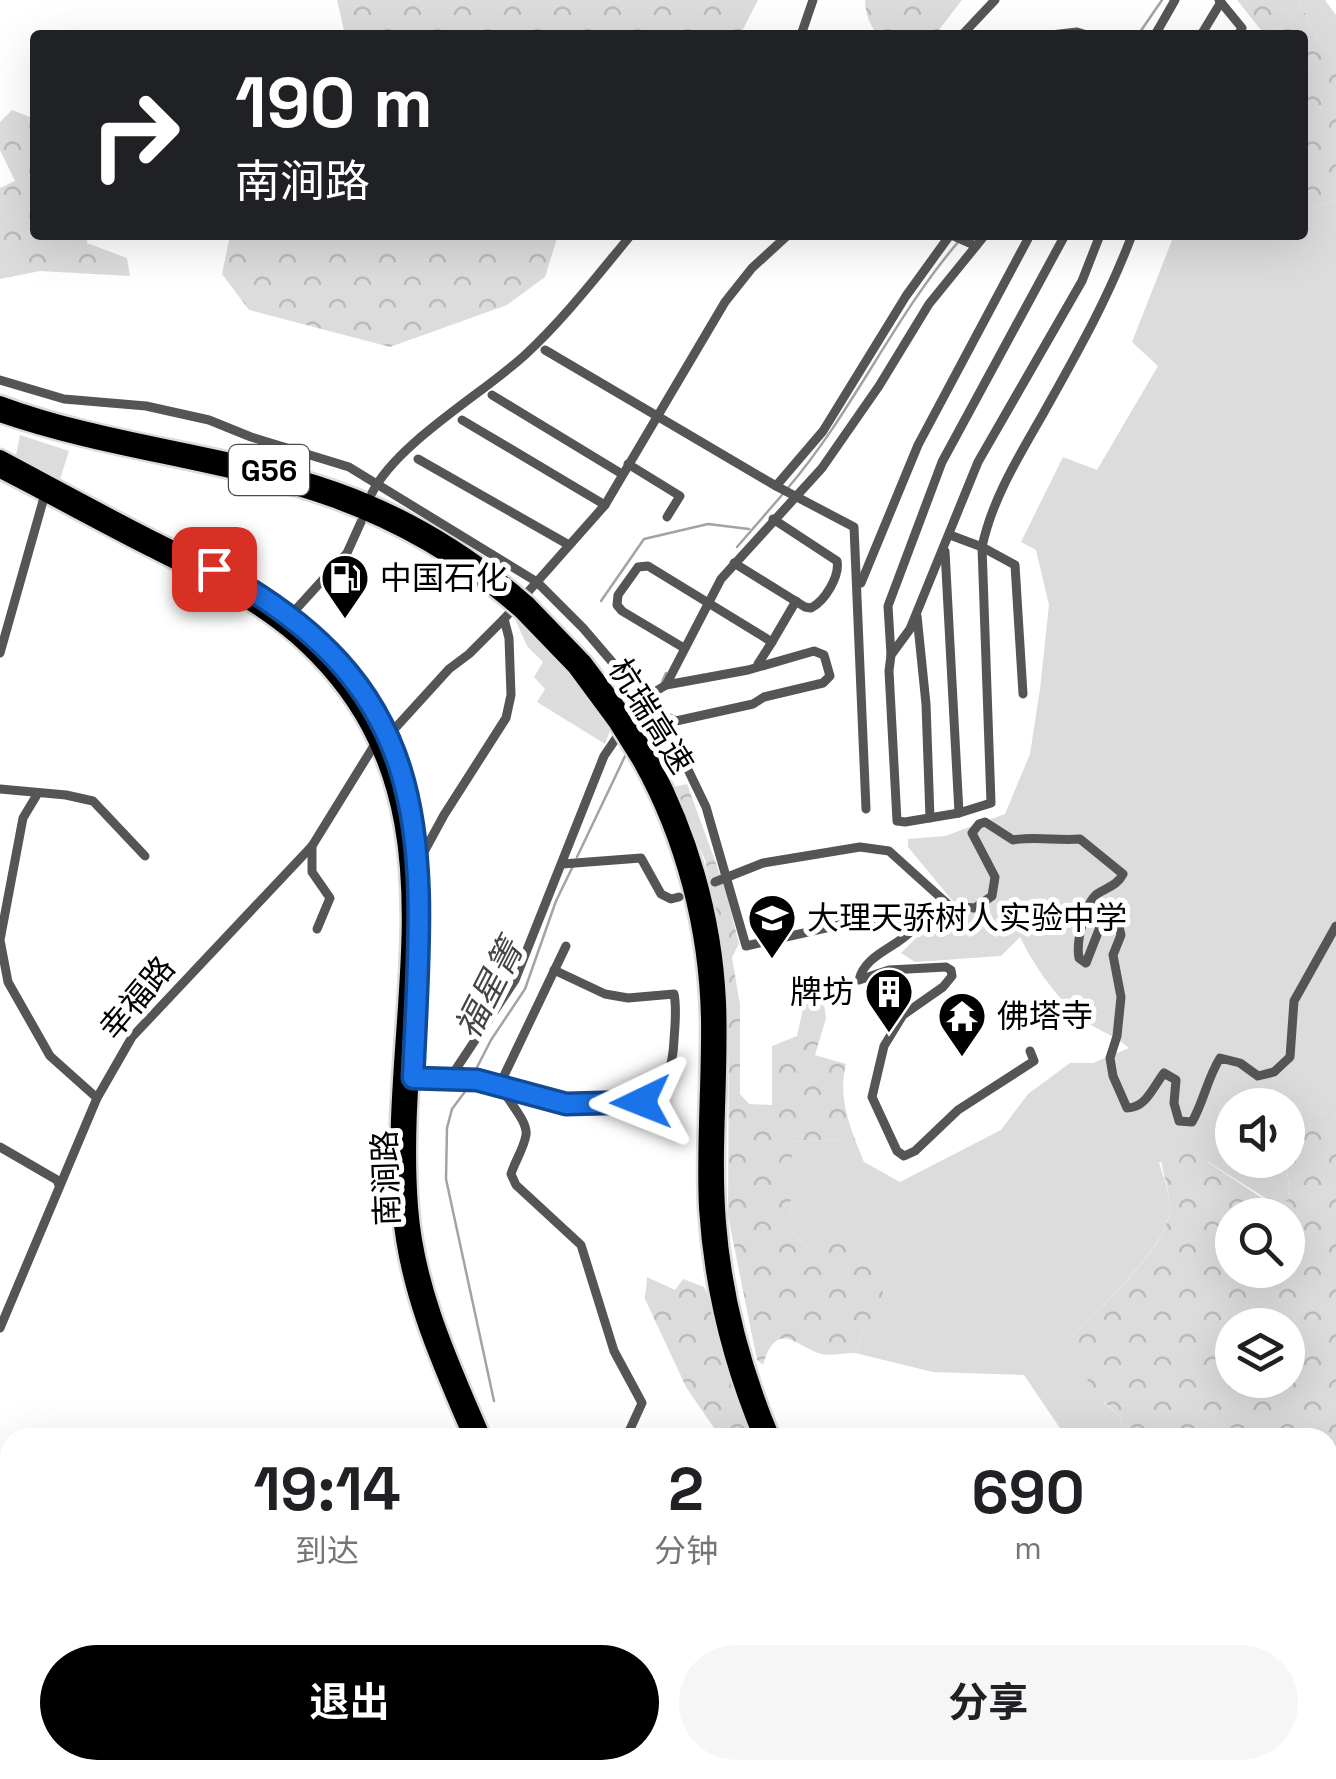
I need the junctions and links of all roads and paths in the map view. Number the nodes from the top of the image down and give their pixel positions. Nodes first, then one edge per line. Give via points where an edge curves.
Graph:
1 (813, 0) edge
2 (995, 0) edge
3 (1175, 0) edge
4 (1220, 1) edge
5 (803, 30) edge
6 (967, 30) edge
7 (1158, 30) edge
8 (1204, 30) edge
9 (1241, 30) edge
10 (627, 240) edge
11 (783, 240) edge
12 (959, 240) edge
13 (960, 240) edge
14 (1027, 240) edge
15 (1062, 240) edge
16 (1098, 240) edge
17 (1130, 240) edge
18 (545, 350) dead end
19 (871, 362) junction
20 (888, 372) junction
21 (0, 380) edge
22 (492, 395) dead end
23 (0, 403) edge
24 (0, 415) edge
25 (657, 418) junction
26 (462, 420) dead end
27 (0, 457) edge
28 (418, 459) dead end
29 (628, 464) junction
30 (0, 470) edge
31 (622, 474) junction
32 (378, 482) junction
33 (786, 490) junction
34 (372, 493) dead end
35 (45, 494) junction
36 (605, 505) junction
37 (667, 517) dead end
38 (773, 520) junction
39 (361, 522) dead end
40 (950, 535) junction
41 (569, 544) junction
42 (945, 547) junction
43 (982, 547) junction
44 (734, 563) junction
45 (537, 582) junction
46 (859, 588) junction
47 (511, 596) junction
48 (796, 601) junction
49 (708, 603) junction
50 (917, 614) junction
51 (290, 616) junction
52 (504, 619) junction
53 (772, 642) junction
54 (684, 648) junction
55 (0, 653) edge
56 (891, 655) junction
57 (758, 665) junction
58 (666, 685) junction
59 (1022, 694) dead end
60 (645, 701) junction
61 (655, 711) junction
62 (383, 738) junction
63 (644, 758) junction
64 (0, 790) edge
65 (38, 793) junction
66 (866, 809) dead end
67 (959, 813) junction
68 (930, 818) junction
69 (312, 846) junction
70 (146, 856) dead end
71 (419, 861) junction
72 (566, 863) junction
73 (728, 878) junction
74 (715, 882) dead end
75 (679, 897) dead end
76 (1336, 926) edge
77 (317, 929) dead end
78 (566, 946) dead end
79 (554, 970) junction
80 (1030, 1051) dead end
81 (407, 1078) junction
82 (450, 1078) junction
83 (500, 1084) junction
84 (97, 1098) junction
85 (0, 1150) edge
86 (59, 1185) junction
87 (0, 1328) edge
88 (467, 1428) edge
89 (480, 1428) edge
90 (631, 1428) edge
91 (757, 1428) edge
92 (769, 1428) edge

1 - 5 street
2 - 6 street
3 - 7 street
4 - 8 street
4 - 9 street
10 - 32 street via 550,331
11 - 25 street, 幸福路 via 725,302
12 - 19 street via 906,296
13 - 20 street
14 - 46 street via 918,445
15 - 56 street via 942,462 888,606
16 - 40 street via 1082,281 978,462
17 - 43 street via 1109,296 1005,481
18 - 25 street
19 - 20 street
19 - 33 street
20 - 33 street via 822,468
21 - 32 street via 64,399 209,420
22 - 31 street
23 - 47 highway, 杭瑞高速 / G56 via 337,490 426,530 478,563
24 - 47 highway, 杭瑞高速 / G56 via 333,500 420,540
25 - 29 street, 幸福路
25 - 33 street
26 - 36 street
27 - 51 highway, 南涧路
28 - 41 street
29 - 31 street, 幸福路
29 - 37 street via 680,496
30 - 35 highway, 南涧路
31 - 36 street, 幸福路
32 - 34 street
32 - 45 street
33 - 38 street
33 - 46 street via 854,526
35 - 55 street
35 - 62 highway, 南涧路 via 275,620 336,678
36 - 41 street, 幸福路
38 - 44 street
38 - 48 street via 838,564 818,605
39 - 51 street via 347,553
40 - 42 street
40 - 43 street
41 - 45 street, 幸福路
42 - 50 street
42 - 67 street
43 - 59 street via 1015,565
43 - 67 street via 992,803
44 - 48 street
44 - 49 street
45 - 52 street, 幸福路
45 - 60 street
46 - 66 street
47 - 63 highway, 杭瑞高速 / G56, bridge via 620,717
48 - 53 street
49 - 53 street
49 - 54 street
49 - 54 street via 644,566 618,595 622,611
50 - 56 street
50 - 68 street
51 - 62 highway, 南涧路 via 345,670
52 - 62 street, 幸福路
52 - 71 street via 511,695 506,718
53 - 57 street
54 - 58 street
56 - 68 street via 898,821
57 - 58 street
57 - 61 street via 820,652 830,676 753,704 676,721
58 - 60 street
60 - 61 street
60 - 72 street via 604,756
61 - 73 street via 706,808
62 - 69 street, 幸福路
62 - 71 highway, 南涧路 via 410,797
62 - 81 highway, 南涧路 via 408,873
63 - 91 highway, 杭瑞高速 / G56 via 700,932 708,1004 710,1254 730,1353
63 - 92 highway, 杭瑞高速 / G56 via 682,828 711,930 719,1003 716,1172 722,1253 741,1350
64 - 65 street
65 - 70 street via 93,801
65 - 84 street via 24,818 0,940 8,982 50,1056
67 - 68 street
69 - 77 street via 312,872 330,898
69 - 84 street, 幸福路 via 132,1037
71 - 81 highway, 南涧路
72 - 75 street via 641,858 661,894
72 - 82 street via 515,980
73 - 74 street
73 - 76 street via 763,863 860,847 888,852 950,906 975,908 992,896 995,877 972,833 978,824 986,822 1013,840 1080,840 1123,874 1092,901 1077,946 1086,963 1104,917 1117,918 1121,935 1113,955 1121,997 1110,1058 1120,1094 1127,1108 1136,1108 1164,1073 1176,1080 1179,1121 1192,1122 1220,1058 1258,1076 1274,1072 1290,1056 1294,1001
73 - 80 street via 746,946 866,919 904,921 912,922 908,935 864,967 859,980 889,970 951,970 943,988 903,1015 884,1046 873,1104 904,1156 1034,1060
78 - 79 street
79 - 83 street
79 - 83 street via 605,994 674,994 668,1074 652,1095 622,1104 566,1104
81 - 82 street
81 - 88 highway, 南涧路 via 398,1174 404,1247 424,1327
81 - 89 highway, 南涧路 via 417,1253 436,1323
82 - 83 street
83 - 90 street via 526,1125 511,1174 581,1245 614,1351 642,1403
84 - 86 street, 幸福路
85 - 86 street
86 - 87 street, 幸福路

